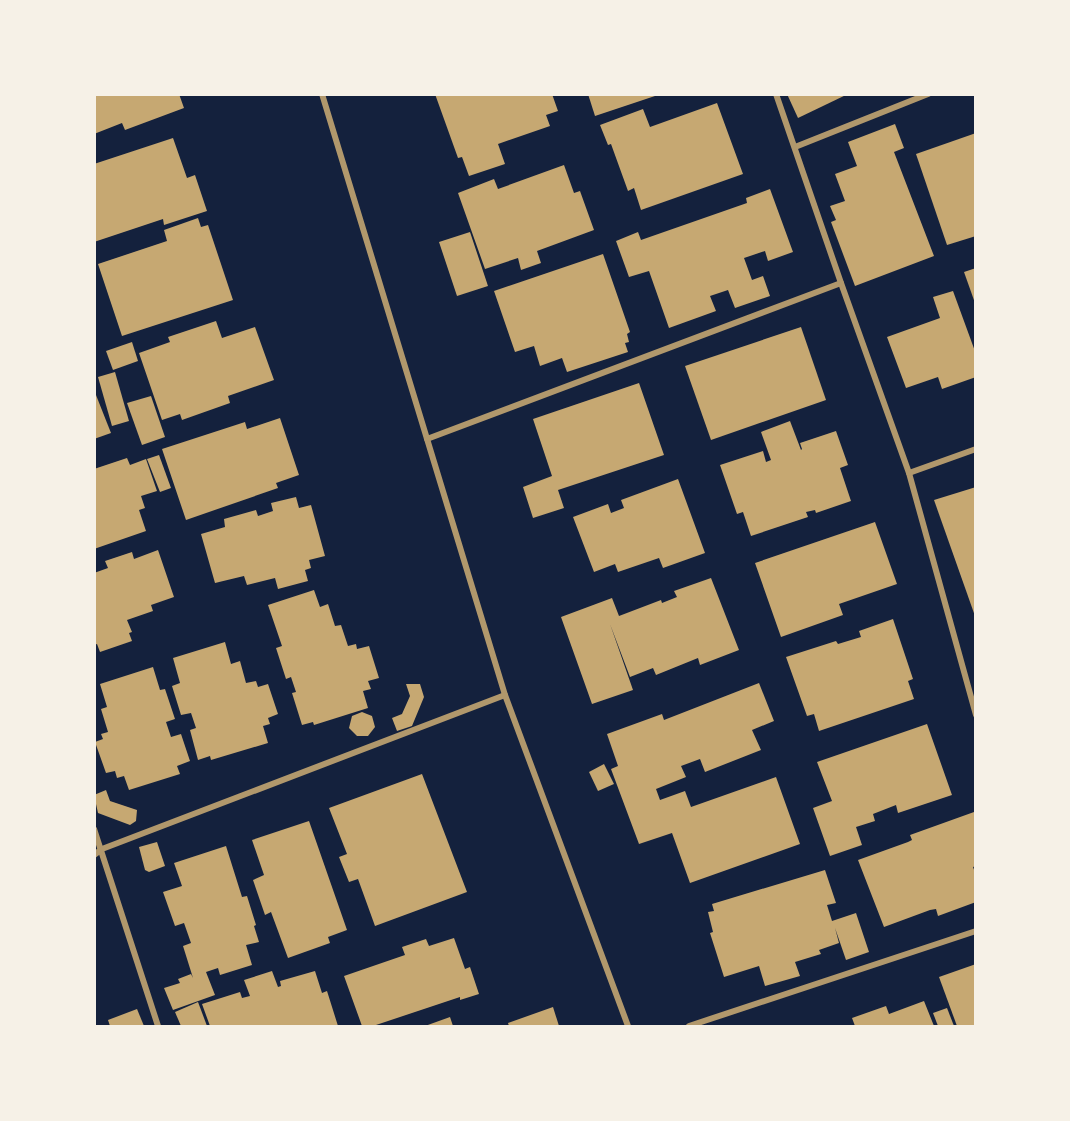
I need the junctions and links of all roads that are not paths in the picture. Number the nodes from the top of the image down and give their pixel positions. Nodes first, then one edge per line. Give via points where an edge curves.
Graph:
1 (322, 94) edge
2 (776, 94) edge
3 (928, 94) edge
4 (795, 147) junction
5 (841, 283) junction
6 (427, 439) junction
7 (975, 449) edge
8 (909, 473) junction
9 (505, 695) junction
10 (975, 715) edge
11 (94, 829) edge
12 (102, 849) junction
13 (94, 855) edge
14 (975, 931) edge
15 (158, 1026) edge
16 (628, 1026) edge
17 (689, 1026) edge

1 - 6 street
2 - 4 street
3 - 4 street
4 - 5 street
5 - 6 street
5 - 8 street
6 - 9 street
7 - 8 street
8 - 10 street
9 - 12 street
9 - 16 street
11 - 12 street
12 - 13 street
12 - 15 street
14 - 17 street

